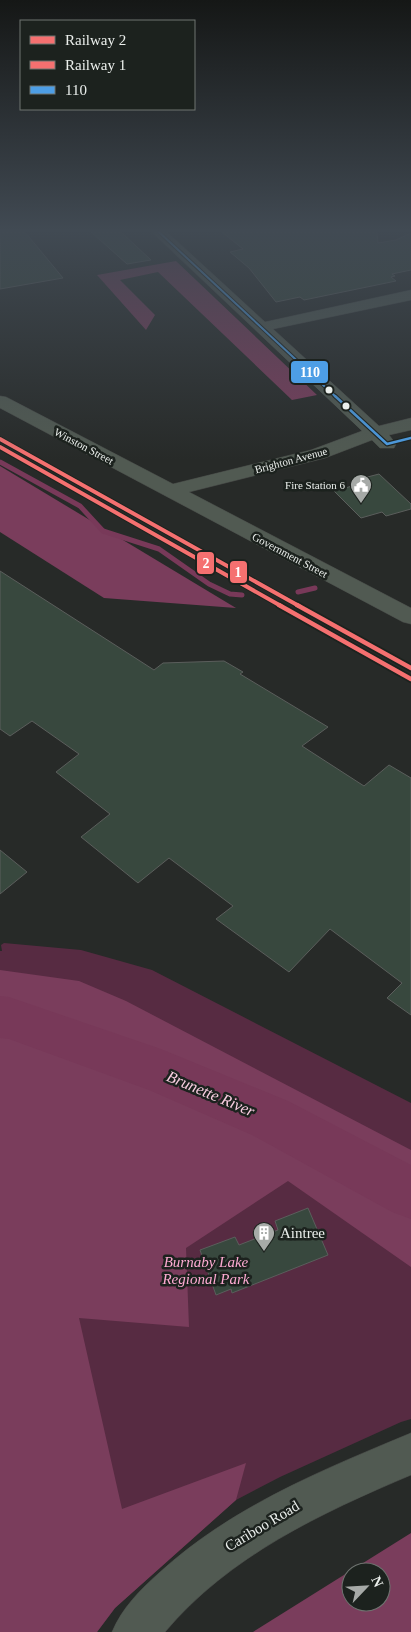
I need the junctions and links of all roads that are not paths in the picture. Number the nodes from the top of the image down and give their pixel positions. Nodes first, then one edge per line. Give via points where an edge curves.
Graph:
1 (241, 308) edge
2 (350, 308) edge
3 (262, 327) junction
4 (0, 401) edge
5 (411, 424) edge
6 (411, 433) edge
7 (381, 438) junction
8 (411, 438) edge
9 (169, 491) junction
10 (411, 617) edge
11 (411, 1454) edge
12 (135, 1632) edge

1 - 3 street
2 - 3 street
3 - 7 street
4 - 9 street, Winston Street
5 - 7 street
6 - 7 street
7 - 8 street
7 - 9 street, Brighton Avenue
9 - 10 street, Government Street
11 - 12 street, Cariboo Road via 282,1512 225,1547 176,1587

